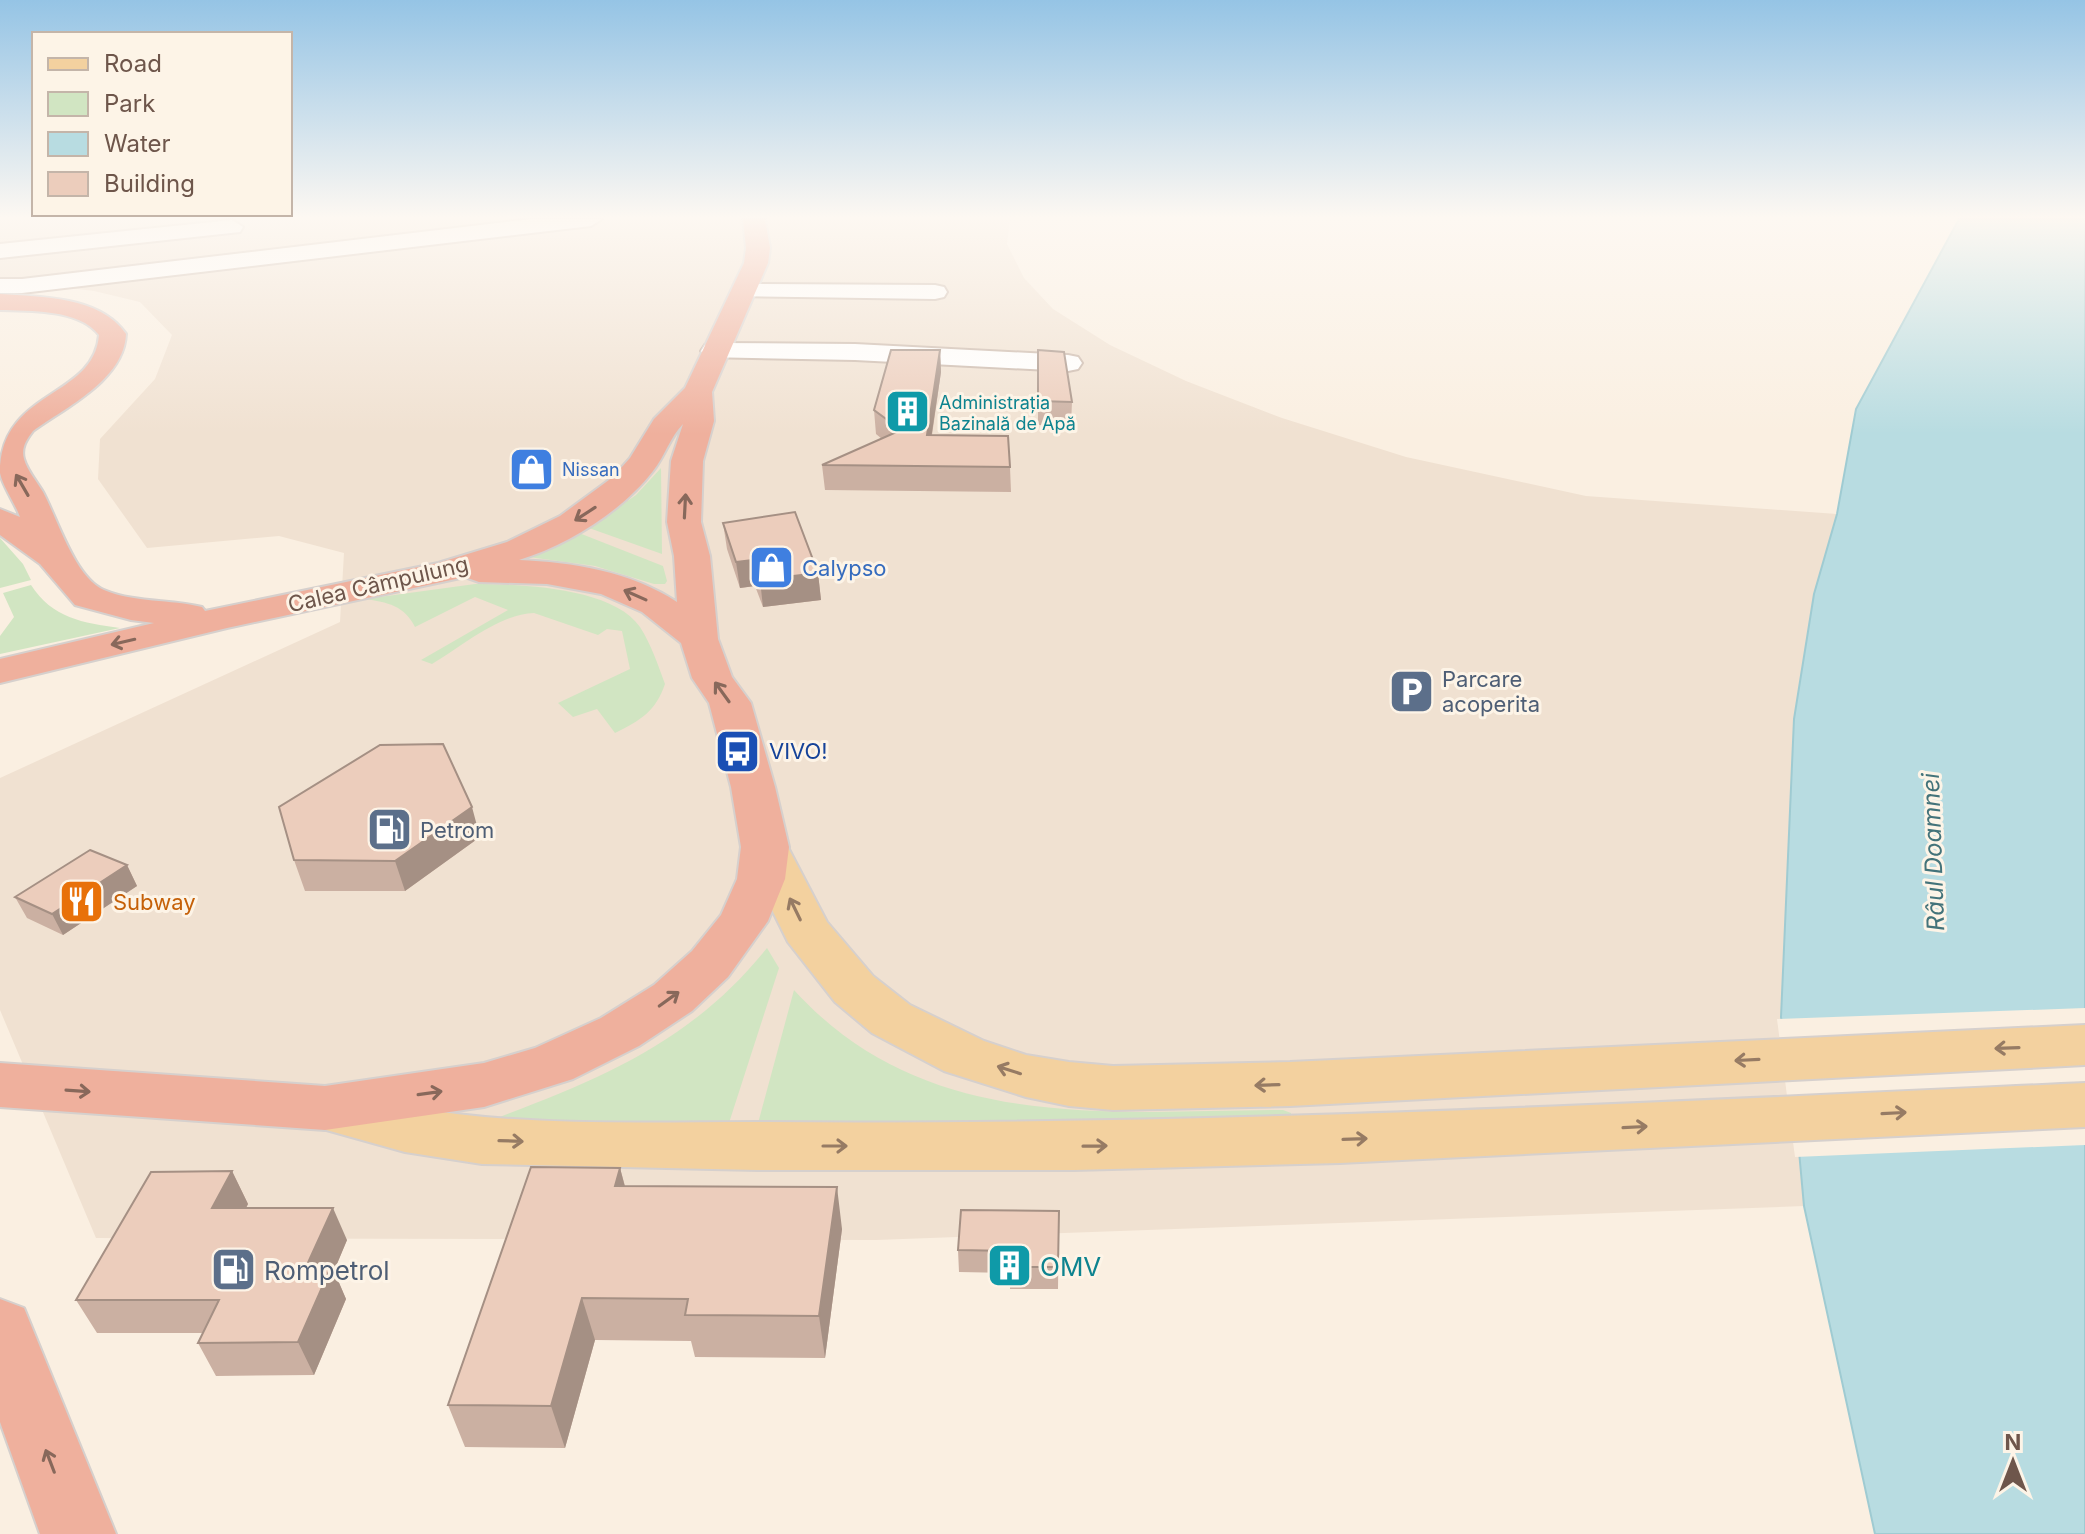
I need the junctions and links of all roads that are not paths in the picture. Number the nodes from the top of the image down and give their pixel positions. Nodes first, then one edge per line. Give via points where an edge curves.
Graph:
1 (744, 291) joint
2 (935, 292) dead end
3 (0, 302) edge
4 (0, 315) edge
5 (715, 351) junction
6 (1068, 363) edge
7 (698, 392) junction
8 (0, 422) edge
9 (0, 519) edge
10 (53, 556) junction
11 (445, 572) junction
12 (227, 617) junction
13 (699, 639) junction
14 (0, 671) edge
15 (765, 847) junction
16 (2085, 1045) edge
17 (0, 1085) edge
18 (2085, 1105) edge
19 (325, 1108) junction
20 (0, 1329) edge
21 (78, 1534) edge

1 - 2 street
1 - 5 highway, Calea Câmpulung
10 -> 3 highway via 8,460 8,443 22,425 97,371 116,340 108,325 86,315
4 - 8 highway via 65,323 82,330 92,342 78,369
5 - 6 street
5 - 7 highway, Calea Câmpulung
7 -> 11 highway, Calea Câmpulung via 607,500 519,549
13 -> 7 highway, Calea Câmpulung via 684,522 688,453 699,421
9 - 10 highway
10 - 12 highway via 88,597 110,605
11 - 12 highway, Calea Câmpulung
13 -> 11 highway via 657,605 588,580 519,571
12 -> 14 highway, Calea Câmpulung
15 -> 13 highway, Calea Câmpulung via 730,703 712,678
16 -> 15 main road via 1179,1088 1113,1088 1026,1076 927,1040 854,989 806,930
19 -> 15 highway via 484,1085 553,1064 620,1032 673,998 710,964 743,921 761,879
17 -> 19 highway
19 -> 18 main road via 405,1129 482,1141 1089,1146 1557,1131
21 -> 20 highway

